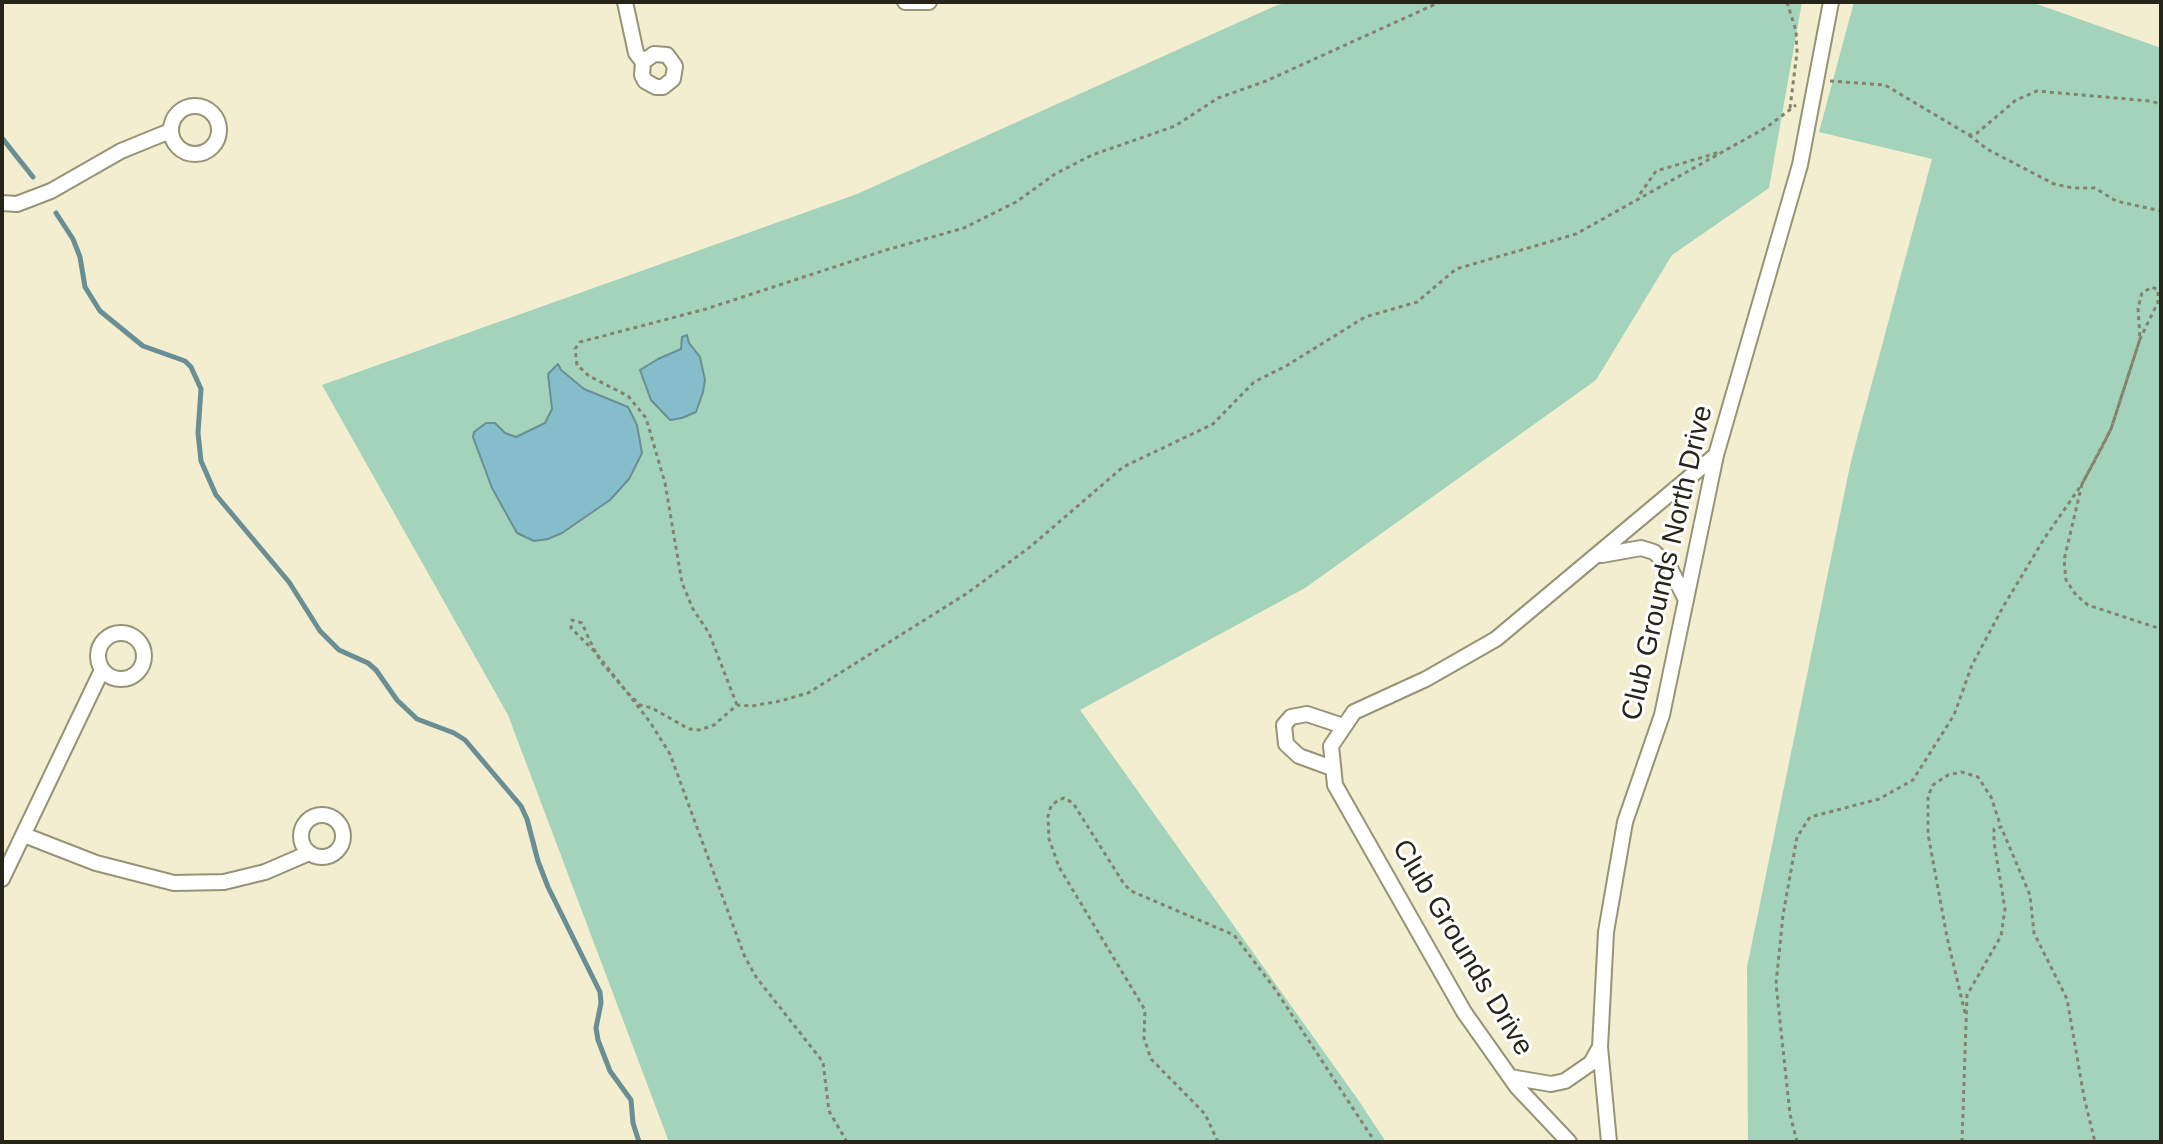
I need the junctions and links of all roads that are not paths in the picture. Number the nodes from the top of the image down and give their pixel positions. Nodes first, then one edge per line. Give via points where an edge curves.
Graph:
1 (625, 2) edge
2 (905, 2) edge
3 (929, 2) edge
4 (1831, 2) edge
5 (643, 62) dead end
6 (170, 131) dead end
7 (2, 203) edge
8 (1716, 455) junction
9 (1599, 556) junction
10 (1686, 600) junction
11 (102, 670) dead end
12 (1343, 726) junction
13 (1332, 768) junction
14 (24, 835) junction
15 (309, 853) dead end
16 (2, 879) edge
17 (1600, 1047) junction
18 (1510, 1077) junction
19 (1569, 1142) edge
20 (1609, 1142) edge

1 - 5 street via 636,53
2 - 3 street
4 - 8 street, Club Grounds North Drive via 1800,165
6 - 7 street via 121,151 51,191 17,204
8 - 9 street
8 - 10 street, Club Grounds North Drive
9 - 10 street via 1641,548 1654,552 1669,566
9 - 12 street via 1496,639 1354,712
10 - 17 street, Club Grounds North Drive via 1662,715 1625,822 1606,932
11 - 14 street
12 - 13 street via 1331,746
12 - 13 street via 1307,714 1291,717 1284,725 1286,744 1299,756
13 - 18 street, Club Grounds Drive via 1335,785 1464,1012
14 - 15 street via 96,863 174,883 224,882
14 - 16 street
17 - 18 street via 1591,1063 1565,1081 1551,1084
17 - 20 street, Club Grounds North Drive
18 - 19 street, Club Grounds Drive

